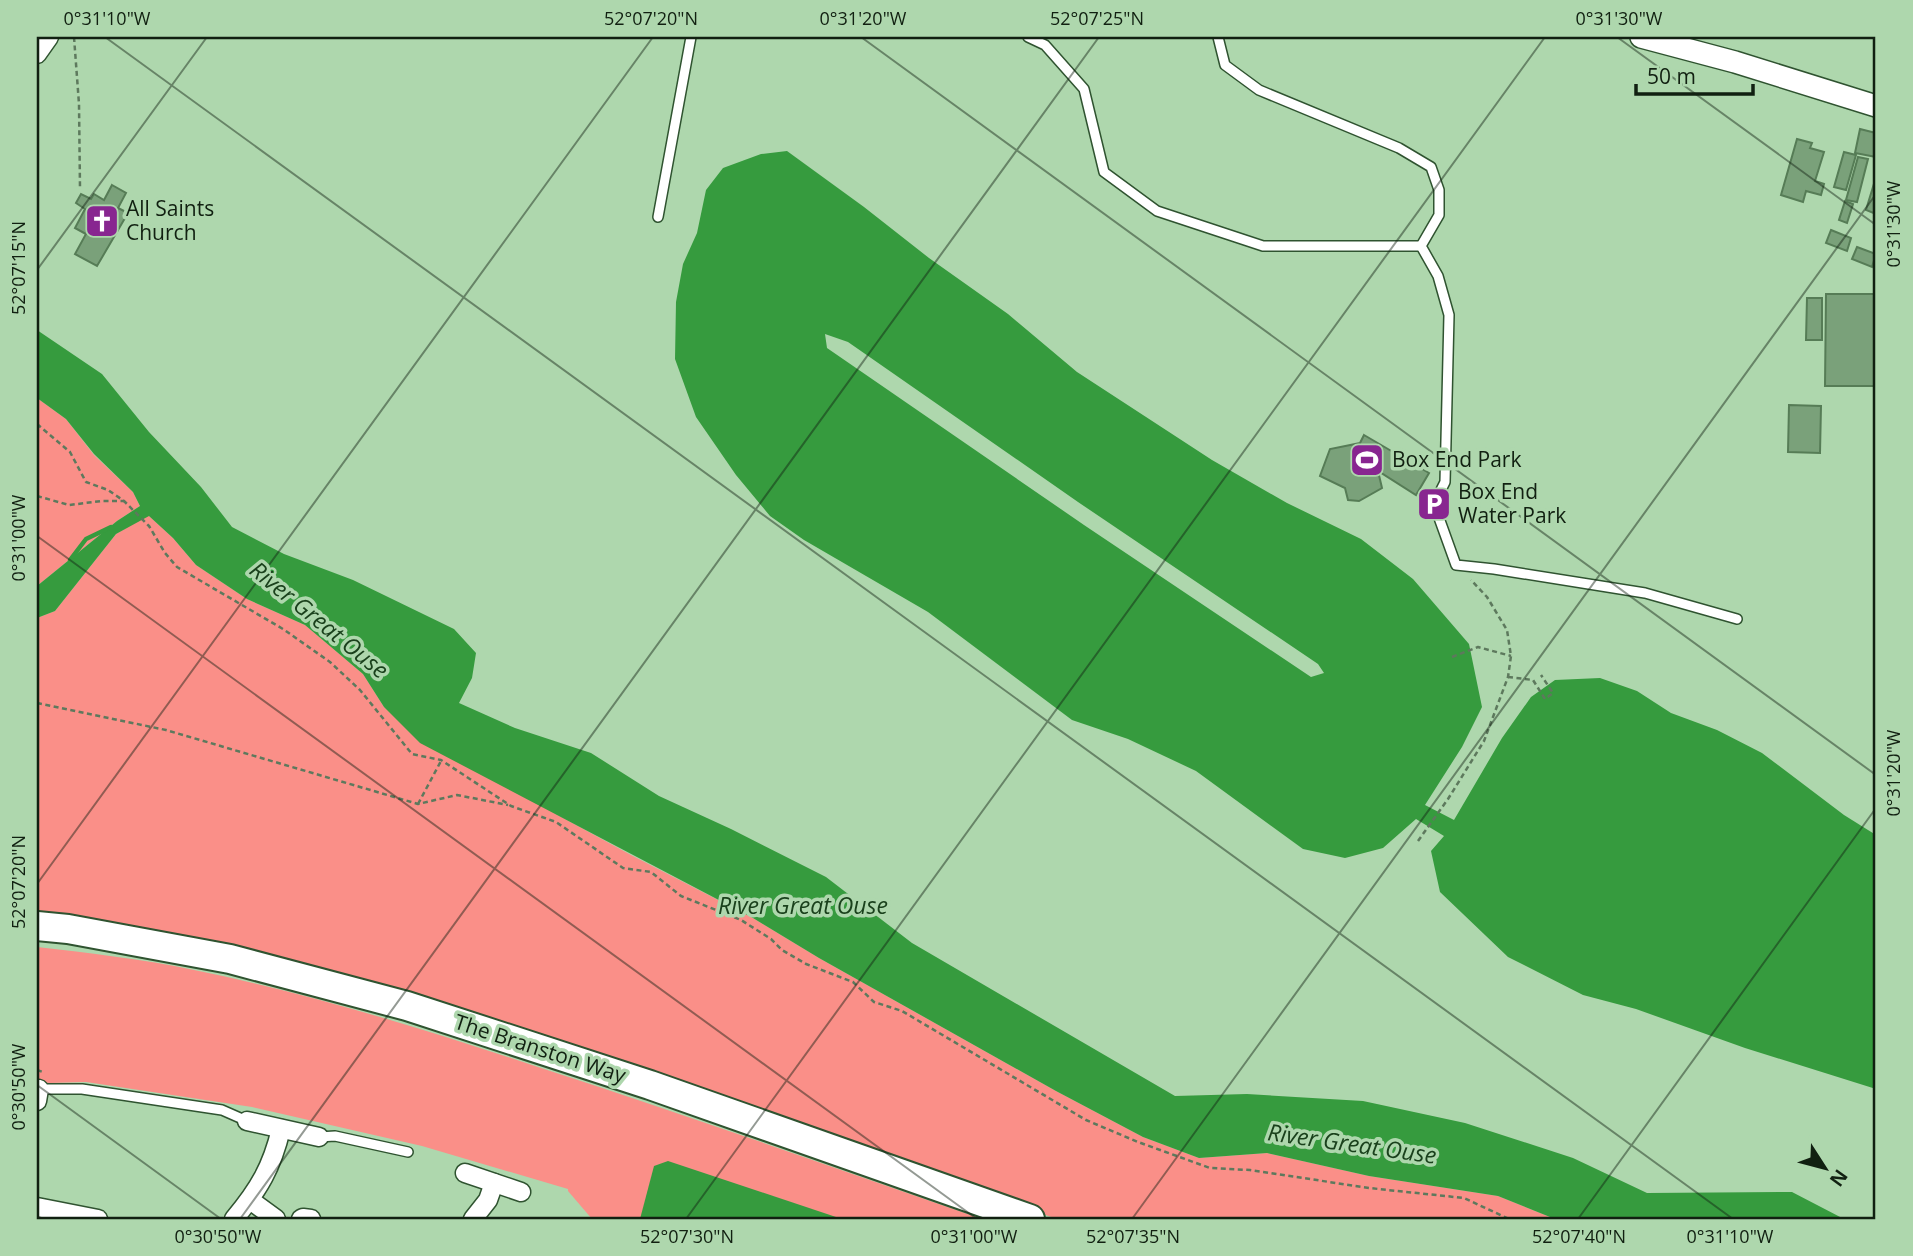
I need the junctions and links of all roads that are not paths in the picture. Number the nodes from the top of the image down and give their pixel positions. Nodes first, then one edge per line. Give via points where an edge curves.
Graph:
1 (49, 37) edge
2 (691, 37) edge
3 (1028, 37) edge
4 (1218, 37) edge
5 (1641, 37) edge
6 (37, 54) edge
7 (1876, 106) edge
8 (658, 217) dead end
9 (1421, 246) junction
10 (1737, 619) dead end
11 (37, 926) edge
12 (38, 1095) edge
13 (247, 1121) joint
14 (281, 1129) junction
15 (319, 1137) joint
16 (408, 1152) dead end
17 (465, 1173) dead end
18 (494, 1183) junction
19 (521, 1192) dead end
20 (250, 1200) junction
21 (37, 1207) edge
22 (98, 1219) edge
23 (234, 1219) edge
24 (276, 1219) edge
25 (301, 1219) edge
26 (311, 1219) edge
27 (473, 1219) edge
28 (1030, 1219) edge

1 - 6 street
2 - 8 lane
3 - 9 lane via 1045,45 1084,89 1104,172 1157,211 1263,246
4 - 9 lane via 1224,65 1259,90 1399,148 1431,167 1439,190 1439,215
5 - 7 street
9 - 10 lane via 1438,276 1449,315 1445,482 1433,504 1457,565 1645,593
11 - 28 highway, The Branston Way via 230,959 407,1006 650,1085
12 - 13 lane via 82,1089 222,1110
13 - 14 street
14 - 15 street
14 - 20 street via 275,1155
15 - 16 lane via 335,1136
17 - 18 street
18 - 19 street
18 - 27 street
20 - 23 street
20 - 24 street
21 - 22 street
25 - 26 street

